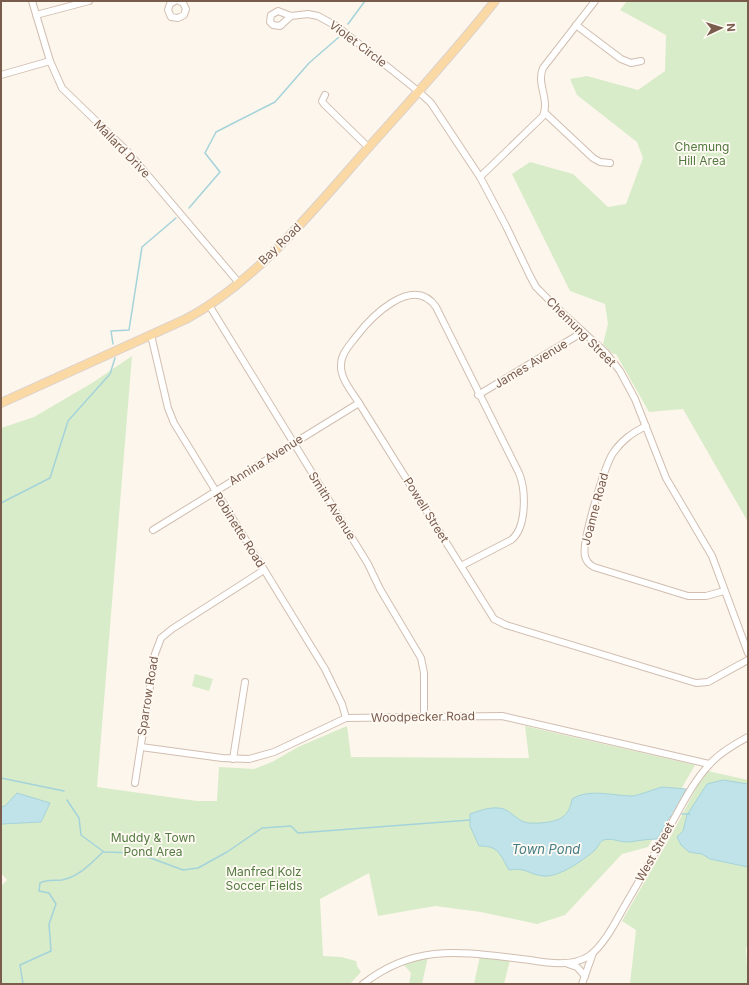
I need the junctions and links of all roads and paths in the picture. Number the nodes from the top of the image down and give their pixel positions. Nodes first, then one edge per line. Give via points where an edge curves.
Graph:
1 (32, 1) edge
2 (89, 1) edge
3 (178, 1) edge
4 (495, 1) edge
5 (595, 1) edge
6 (172, 2) edge
7 (36, 15) junction
8 (291, 16) dead end
9 (576, 25) junction
10 (50, 61) junction
11 (641, 61) dead end
12 (1, 75) edge
13 (418, 91) junction
14 (325, 95) dead end
15 (545, 113) junction
16 (368, 148) junction
17 (610, 163) dead end
18 (480, 177) junction
19 (239, 283) junction
20 (209, 306) junction
21 (583, 332) junction
22 (152, 335) junction
23 (478, 395) junction
24 (2, 401) edge
25 (359, 403) junction
26 (646, 426) junction
27 (294, 443) junction
28 (215, 492) junction
29 (153, 530) dead end
30 (461, 566) junction
31 (264, 570) junction
32 (724, 591) junction
33 (748, 653) edge
34 (748, 660) edge
35 (245, 682) dead end
36 (424, 716) junction
37 (346, 718) junction
38 (748, 736) edge
39 (141, 747) junction
40 (233, 759) junction
41 (709, 764) junction
42 (135, 783) dead end
43 (594, 951) junction
44 (562, 962) junction
45 (585, 976) junction
46 (363, 984) edge
47 (582, 984) edge

1 - 7 street, Mallard Drive
2 - 7 street
3 - 6 street via 183,3 186,9 180,18 173,18 169,14 168,9
4 - 13 main road, Bay Road
5 - 9 street
7 - 10 street, Mallard Drive
8 - 13 street, Violet Circle via 313,15 332,23
9 - 11 street via 621,59 631,63
9 - 15 street via 541,71 546,99
10 - 12 street
10 - 19 street, Mallard Drive via 62,88 128,152
13 - 16 main road, Bay Road
13 - 18 street, Chemung Street via 433,106
14 - 16 street via 322,101 324,104
15 - 17 street via 593,158
15 - 18 street
16 - 19 main road, Bay Road via 300,225
18 - 21 street, Chemung Street via 533,282
19 - 20 main road, Bay Road
20 - 22 main road, Bay Road
20 - 27 street, Smith Avenue
21 - 23 street, James Avenue
21 - 26 street, Chemung Street via 606,353 620,371
22 - 24 main road, Bay Road
22 - 28 street, Robinette Road via 170,416
23 - 25 street, Powell Street via 436,307 428,298 412,296 388,305 375,315 343,356 341,372
23 - 30 street, Powell Street via 522,480 522,520 518,532 511,540
25 - 27 street, Annina Avenue
25 - 30 street, Powell Street
26 - 32 street, Chemung Street via 666,478 706,544
26 - 32 street, Joanne Road via 621,442 609,461 585,541 585,556 594,567 688,596 706,596
27 - 28 street, Annina Avenue
27 - 36 street, Smith Avenue via 420,654 424,673
28 - 29 street, Annina Avenue
28 - 31 street, Robinette Road
30 - 34 street, Powell Street via 492,616 502,624 696,683 708,682
31 - 37 street, Robinette Road via 328,674
31 - 39 street, Sparrow Road via 161,638 156,649
32 - 33 street, Chemung Street
35 - 40 street
36 - 37 street, Woodpecker Road
36 - 41 street, Woodpecker Road via 508,716
37 - 40 street, Woodpecker Road via 266,755
38 - 41 street, West Street
39 - 40 street, Woodpecker Road
39 - 42 street, Sparrow Road
41 - 43 street, West Street via 683,802 621,911
43 - 44 street, West Street via 579,960
43 - 45 street
44 - 45 street, West Street via 577,967
44 - 46 street, West Street via 437,953 396,963
45 - 47 street

